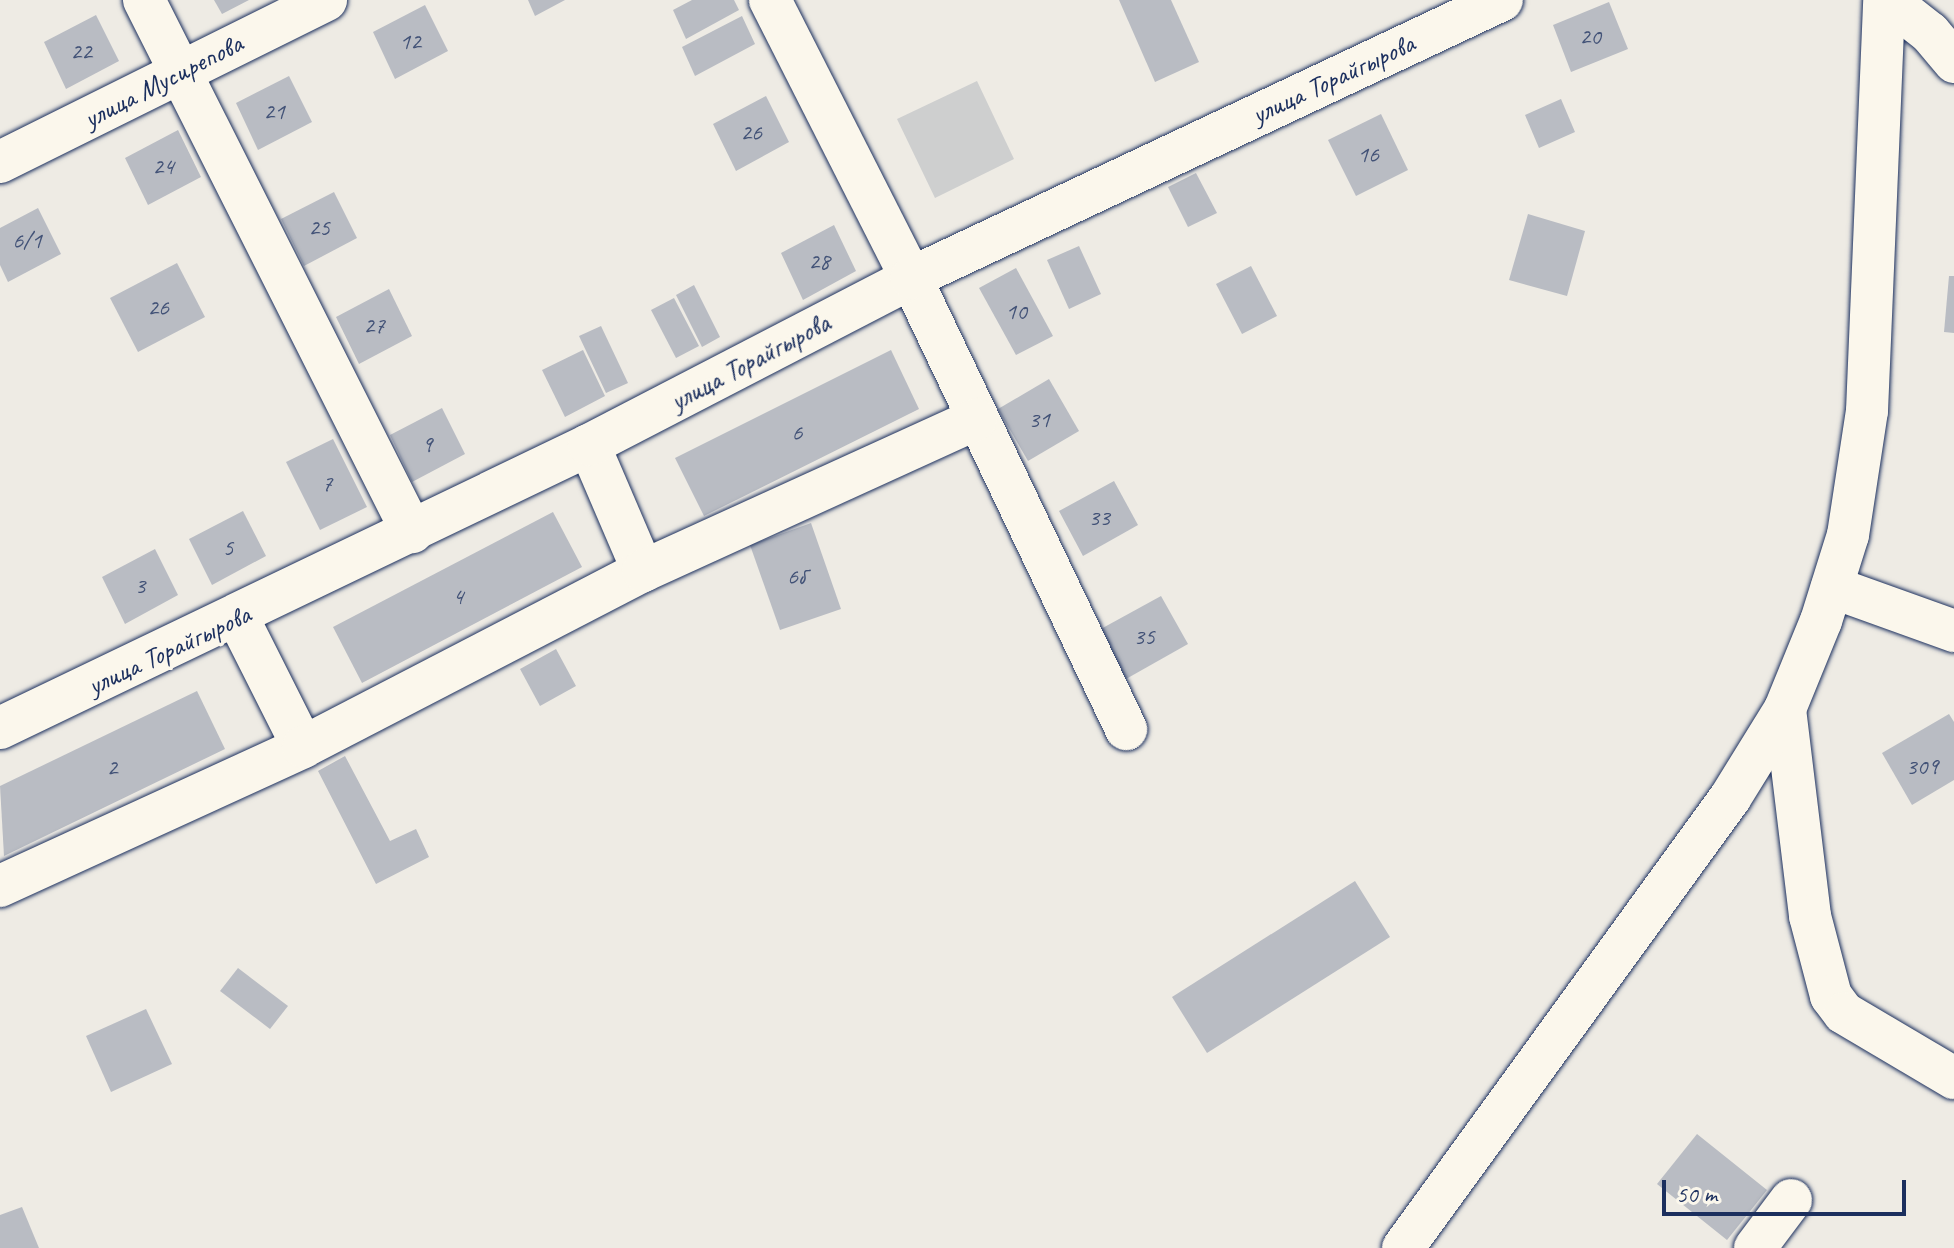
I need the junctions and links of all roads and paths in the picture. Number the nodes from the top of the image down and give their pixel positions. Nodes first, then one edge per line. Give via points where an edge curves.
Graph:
1 (144, 0) edge
2 (326, 0) edge
3 (770, 0) edge
4 (1502, 0) edge
5 (1886, 0) edge
6 (1954, 62) edge
7 (179, 70) junction
8 (0, 162) edge
9 (911, 278) junction
10 (976, 419) junction
11 (589, 445) junction
12 (412, 532) junction
13 (643, 571) junction
14 (1832, 587) junction
15 (238, 618) junction
16 (1954, 631) edge
17 (1785, 709) junction
18 (0, 728) edge
19 (1126, 729) dead end
20 (303, 747) junction
21 (0, 886) edge
22 (1954, 1078) edge
23 (1791, 1200) dead end
24 (1403, 1248) edge
25 (1755, 1248) edge

1 - 7 street
2 - 7 street, улица Мусирепова
3 - 9 street
4 - 9 street, улица Торайгырова
5 - 6 street via 1930,33
5 - 14 street via 1867,411 1848,535
7 - 8 street, улица Мусирепова
7 - 12 street
9 - 10 street
9 - 11 street, улица Торайгырова
10 - 13 street
10 - 19 street
11 - 12 street, улица Торайгырова
11 - 13 street
12 - 15 street, улица Торайгырова
13 - 20 street
14 - 16 street
14 - 17 street
15 - 18 street, улица Торайгырова
15 - 20 street
17 - 22 street via 1810,916 1831,996 1844,1013
17 - 24 street via 1730,798
20 - 21 street
23 - 25 street

